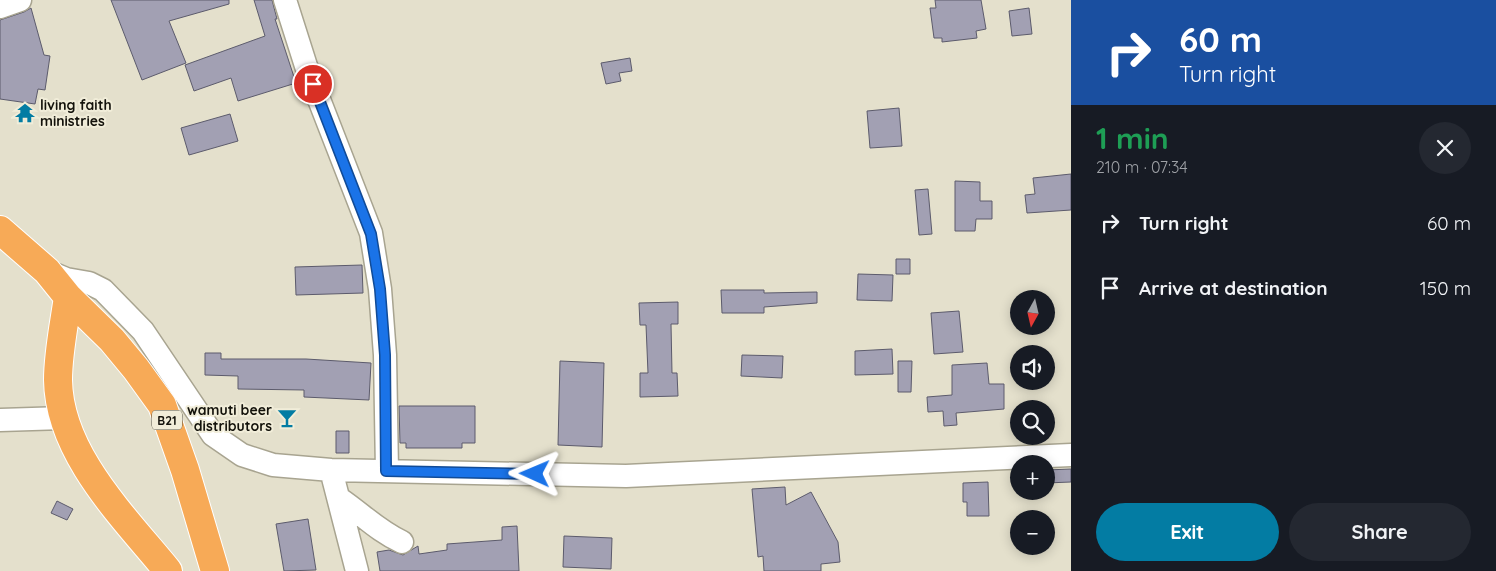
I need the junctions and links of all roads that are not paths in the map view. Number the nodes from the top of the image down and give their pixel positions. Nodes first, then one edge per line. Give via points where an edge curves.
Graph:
1 (20, 0) edge
2 (285, 0) edge
3 (0, 8) edge
4 (0, 230) edge
5 (47, 271) junction
6 (68, 297) junction
7 (64, 418) junction
8 (0, 420) edge
9 (1071, 455) edge
10 (332, 470) junction
11 (386, 471) junction
12 (340, 499) junction
13 (402, 542) dead end
14 (168, 571) edge
15 (215, 571) edge
16 (357, 571) edge

1 - 3 street
2 - 11 street via 306,66 371,234 380,289 385,355
4 - 5 highway, B21
5 - 6 highway, B21
5 - 10 street via 96,286 122,308 157,349 213,434 228,446 242,455 273,464
6 - 7 highway via 58,381
6 - 15 highway, B21 via 112,340 162,406
7 - 8 street
7 - 14 highway via 83,462
9 - 11 street via 626,476
10 - 11 street
10 - 12 street
12 - 13 street via 383,533
12 - 16 street

